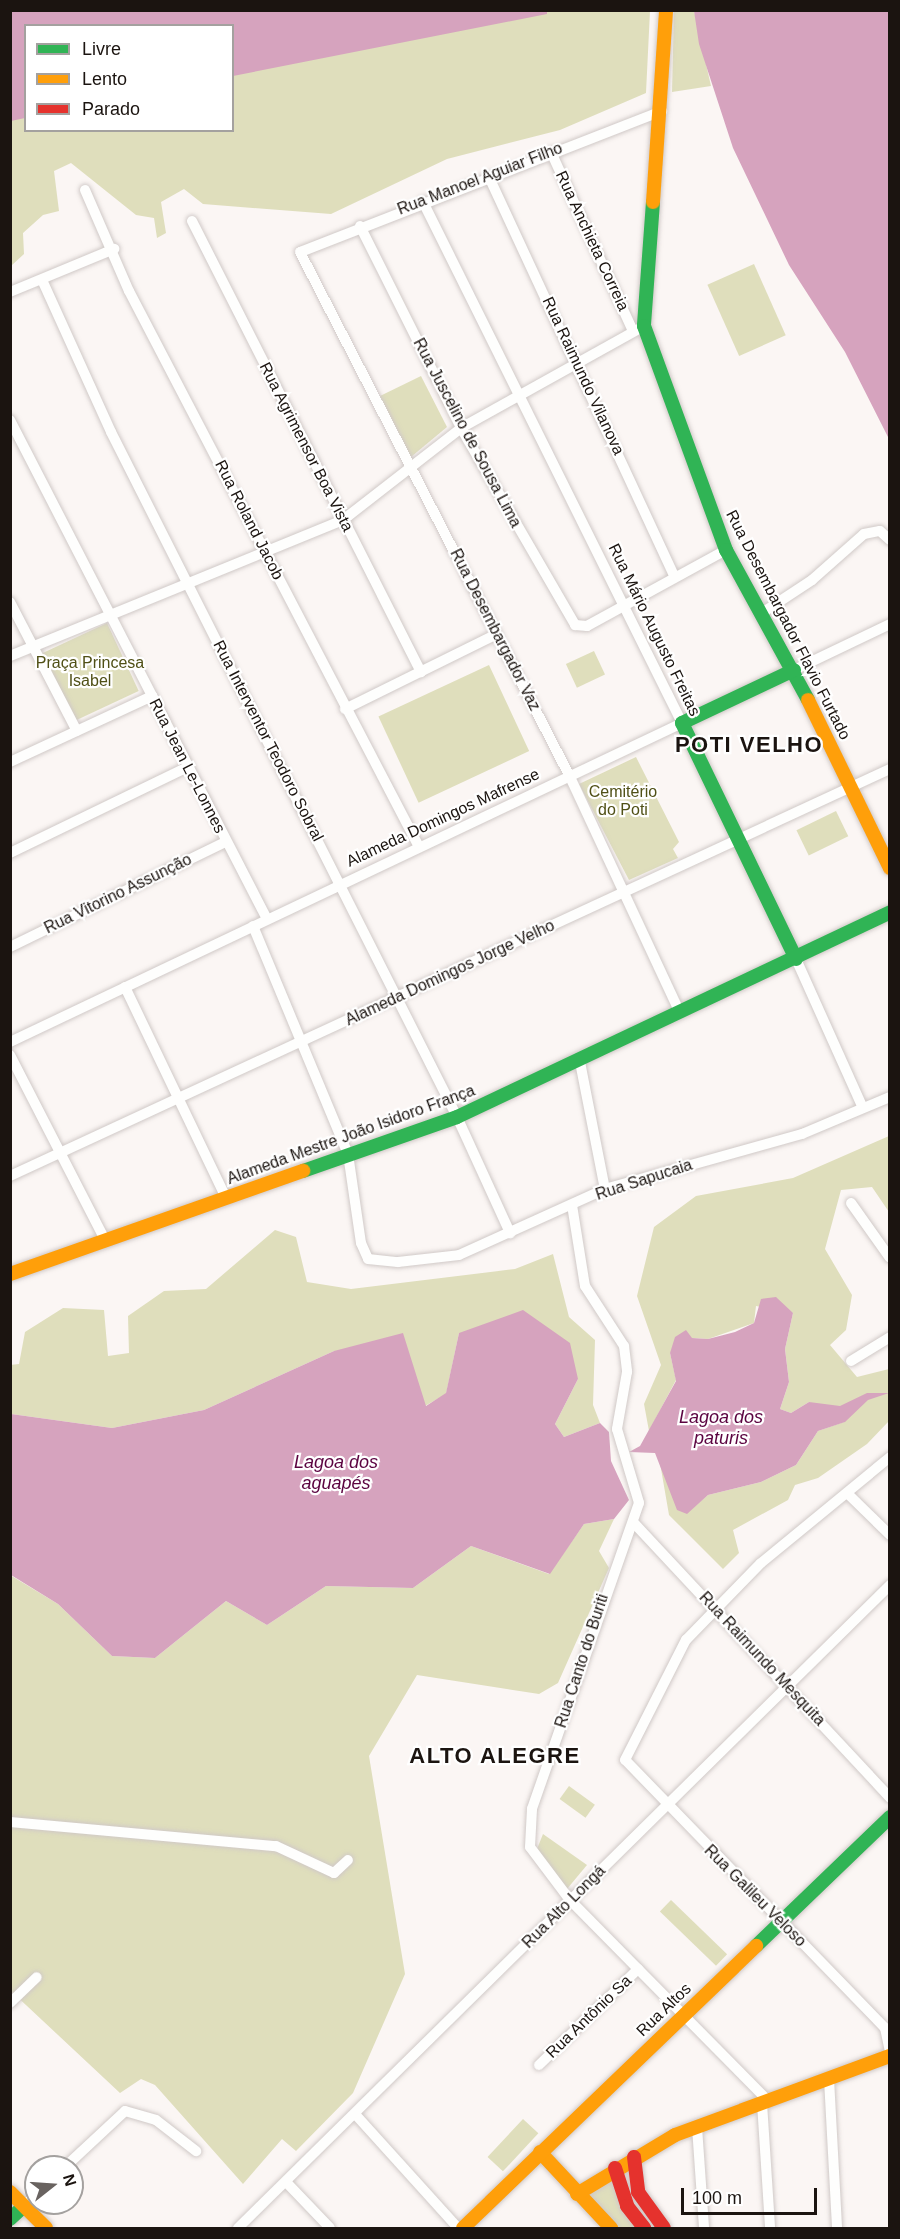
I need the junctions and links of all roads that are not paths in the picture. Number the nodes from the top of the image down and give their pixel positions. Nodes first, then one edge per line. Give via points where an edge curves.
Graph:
1 (666, 10) edge
2 (662, 111) junction
3 (551, 152) junction
4 (489, 177) junction
5 (85, 190) dead end
6 (423, 202) junction
7 (192, 221) dead end
8 (360, 226) junction
9 (114, 249) junction
10 (300, 252) joint
11 (43, 282) junction
12 (10, 292) edge
13 (639, 329) junction
14 (578, 362) junction
15 (519, 396) junction
16 (10, 420) edge
17 (460, 428) junction
18 (414, 467) junction
19 (343, 520) junction
20 (889, 539) edge
21 (726, 550) junction
22 (267, 552) junction
23 (675, 577) junction
24 (189, 583) junction
25 (10, 602) edge
26 (624, 604) junction
27 (762, 613) junction
28 (111, 616) junction
29 (890, 624) edge
30 (497, 634) junction
31 (33, 647) junction
32 (10, 656) edge
33 (794, 670) junction
34 (421, 672) junction
35 (152, 696) junction
36 (345, 709) junction
37 (682, 723) junction
38 (77, 730) junction
39 (10, 762) edge
40 (188, 767) junction
41 (890, 770) edge
42 (570, 777) junction
43 (853, 788) junction
44 (738, 840) junction
45 (225, 842) junction
46 (419, 847) junction
47 (10, 853) edge
48 (890, 868) edge
49 (340, 885) junction
50 (625, 892) junction
51 (890, 912) edge
52 (267, 919) junction
53 (253, 926) junction
54 (10, 947) edge
55 (796, 959) junction
56 (125, 987) junction
57 (396, 997) junction
58 (680, 1013) junction
59 (10, 1042) edge
60 (302, 1044) junction
61 (10, 1055) edge
62 (579, 1062) junction
63 (890, 1097) edge
64 (180, 1101) junction
65 (863, 1108) junction
66 (457, 1117) junction
67 (59, 1152) junction
68 (348, 1154) junction
69 (10, 1176) edge
70 (605, 1189) junction
71 (226, 1198) junction
72 (851, 1203) dead end
73 (572, 1205) junction
74 (510, 1233) junction
75 (105, 1240) junction
76 (890, 1258) edge
77 (10, 1274) edge
78 (890, 1337) edge
79 (851, 1361) dead end
80 (890, 1457) edge
81 (849, 1494) junction
82 (633, 1522) junction
83 (890, 1534) edge
84 (890, 1585) edge
85 (715, 1608) junction
86 (788, 1686) junction
87 (890, 1798) edge
88 (666, 1806) junction
89 (890, 1817) edge
90 (10, 1822) edge
91 (348, 1860) dead end
92 (570, 1900) junction
93 (779, 1920) junction
94 (638, 1970) junction
95 (37, 1977) dead end
96 (10, 2003) edge
97 (684, 2016) junction
98 (887, 2026) edge
99 (890, 2054) edge
100 (539, 2065) dead end
101 (829, 2079) junction
102 (765, 2102) junction
103 (356, 2114) junction
104 (697, 2127) junction
105 (196, 2151) dead end
106 (540, 2152) junction
107 (78, 2155) edge
108 (634, 2157) junction
109 (615, 2168) junction
110 (287, 2183) junction
111 (10, 2192) edge
112 (577, 2194) junction
113 (24, 2206) joint
114 (33, 2215) edge
115 (10, 2219) edge
116 (46, 2229) edge
117 (238, 2229) edge
118 (330, 2229) edge
119 (458, 2229) edge
120 (464, 2229) edge
121 (611, 2229) edge
122 (644, 2229) edge
123 (664, 2229) edge
124 (704, 2229) edge
125 (770, 2229) edge
126 (837, 2229) edge

1 - 2 street, Rua Desembargador Flavio Furtado
2 - 3 street, Rua Manoel Aguiar Filho
2 - 13 street, Rua Desembargador Flavio Furtado
3 - 4 street, Rua Manoel Aguiar Filho
3 - 13 street, Rua Anchieta Correia
4 - 6 street, Rua Manoel Aguiar Filho
4 - 14 street, Rua Raimundo Vilanova
5 - 9 street, Rua Roland Jacob
6 - 8 street, Rua Manoel Aguiar Filho
6 - 15 street, Rua Mário Augusto Freitas
7 - 19 street, Rua Agrimensor Boa Vista
8 - 10 street, Rua Manoel Aguiar Filho
8 - 17 street, Rua Juscelino de Sousa Lima
9 - 11 street
9 - 22 street, Rua Roland Jacob via 129,291
10 - 18 street, Rua Desembargador Vaz
11 - 12 street
11 - 24 street, Rua Interventor Teodoro Sobral via 111,432
13 - 14 street
13 - 21 street, Rua Desembargador Flavio Furtado
14 - 15 street
14 - 23 street, Rua Raimundo Vilanova
15 - 17 street
15 - 26 street, Rua Mário Augusto Freitas
16 - 28 street, Rua Jean Le-Lonnes
17 - 18 street
17 - 26 street, Rua Juscelino de Sousa Lima via 571,620 587,626
18 - 19 street
18 - 30 street, Rua Desembargador Vaz
19 - 22 street
19 - 34 street, Rua Agrimensor Boa Vista
20 - 27 street via 875,530 864,534 812,580
21 - 23 street
21 - 27 street, Rua Desembargador Flavio Furtado
22 - 24 street
22 - 36 street, Rua Roland Jacob
23 - 26 street
24 - 28 street
24 - 49 street, Rua Interventor Teodoro Sobral
25 - 31 street
26 - 37 street, Rua Mário Augusto Freitas
27 - 33 street, Rua Desembargador Flavio Furtado
28 - 31 street
28 - 35 street, Rua Jean Le-Lonnes
29 - 33 street, Alameda Domingos Mafrense
30 - 34 street
30 - 42 street, Rua Desembargador Vaz
31 - 32 street
31 - 38 street
33 - 37 street, Alameda Domingos Mafrense
33 - 43 street, Rua Desembargador Flavio Furtado
34 - 36 street
35 - 38 street
35 - 40 street, Rua Jean Le-Lonnes
36 - 46 street, Rua Roland Jacob
37 - 42 street, Alameda Domingos Mafrense
37 - 44 street, Rua Mário Augusto Freitas
38 - 39 street
40 - 45 street, Rua Jean Le-Lonnes
40 - 47 street
41 - 43 street, Alameda Domingos Jorge Velho
42 - 46 street, Alameda Domingos Mafrense
42 - 50 street, Rua Desembargador Vaz
43 - 44 street, Alameda Domingos Jorge Velho
43 - 48 street, Rua Desembargador Flavio Furtado
44 - 50 street, Alameda Domingos Jorge Velho
44 - 55 street, Rua Mário Augusto Freitas
45 - 52 street, Rua Jean Le-Lonnes
45 - 54 street, Rua Vitorino Assunção
46 - 49 street, Alameda Domingos Mafrense
49 - 52 street, Alameda Domingos Mafrense
49 - 57 street, Rua Interventor Teodoro Sobral
50 - 57 street, Alameda Domingos Jorge Velho
50 - 58 street, Rua Desembargador Vaz
51 - 55 street, Alameda Mestre João Isidoro França
52 - 53 street, Alameda Domingos Mafrense
53 - 56 street, Alameda Domingos Mafrense
53 - 60 street
55 - 58 street, Alameda Mestre João Isidoro França
55 - 65 street, Rua Mário Augusto Freitas
56 - 59 street, Alameda Domingos Mafrense
56 - 64 street
57 - 60 street, Alameda Domingos Jorge Velho
57 - 66 street, Rua Interventor Teodoro Sobral
58 - 62 street, Alameda Mestre João Isidoro França
60 - 64 street, Alameda Domingos Jorge Velho
60 - 68 street
61 - 67 street
62 - 66 street, Alameda Mestre João Isidoro França
62 - 70 street
63 - 65 street, Rua Sapucaia
64 - 67 street, Alameda Domingos Jorge Velho
64 - 71 street
65 - 70 street, Rua Sapucaia via 802,1134
66 - 68 street, Alameda Mestre João Isidoro França
66 - 74 street, Rua Interventor Teodoro Sobral
67 - 69 street, Alameda Domingos Jorge Velho
67 - 75 street
68 - 71 street, Alameda Mestre João Isidoro França
68 - 74 street, Rua Sapucaia via 364,1257 398,1262 459,1255
70 - 73 street, Rua Sapucaia
71 - 75 street, Alameda Mestre João Isidoro França
72 - 76 street
73 - 74 street, Rua Sapucaia
73 - 82 street via 585,1286 620,1335 626,1353 617,1429 638,1496
75 - 77 street, Alameda Mestre João Isidoro França
78 - 79 street
80 - 81 street
81 - 83 street
81 - 85 street via 761,1563
82 - 85 street, Rua Raimundo Mesquita
82 - 92 street, Rua Canto do Buriti via 527,1829 536,1863
84 - 86 street, Rua Alto Longá
85 - 86 street, Rua Raimundo Mesquita
85 - 88 street, Rua Galileu Veloso via 675,1655 627,1751 626,1764
86 - 87 street, Rua Raimundo Mesquita
86 - 88 street, Rua Alto Longá
88 - 92 street, Rua Alto Longá
88 - 93 street, Rua Galileu Veloso
89 - 93 street, Rua Altos
90 - 91 street via 276,1846 334,1873
92 - 94 street, Rua Canto do Buriti
92 - 103 street, Rua Alto Longá
93 - 97 street, Rua Altos
93 - 98 street, Rua Galileu Veloso
94 - 97 street, Rua Canto do Buriti
94 - 100 street, Rua Antônio Sa
95 - 96 street
97 - 102 street, Rua Canto do Buriti
97 - 106 street, Rua Altos
98 - 99 street
99 - 101 street
101 - 102 street
101 - 126 street
102 - 104 street
102 - 125 street
103 - 110 street, Rua Alto Longá
103 - 119 street
104 - 108 street
104 - 124 street
105 - 107 street via 156,2120 125,2110
106 - 112 street
106 - 120 street, Rua Altos
108 - 109 street
108 - 123 street via 638,2192
109 - 112 street
109 - 122 street via 627,2206
110 - 117 street, Rua Alto Longá
110 - 118 street
111 - 113 street
112 - 121 street
113 - 115 street
114 - 116 street

